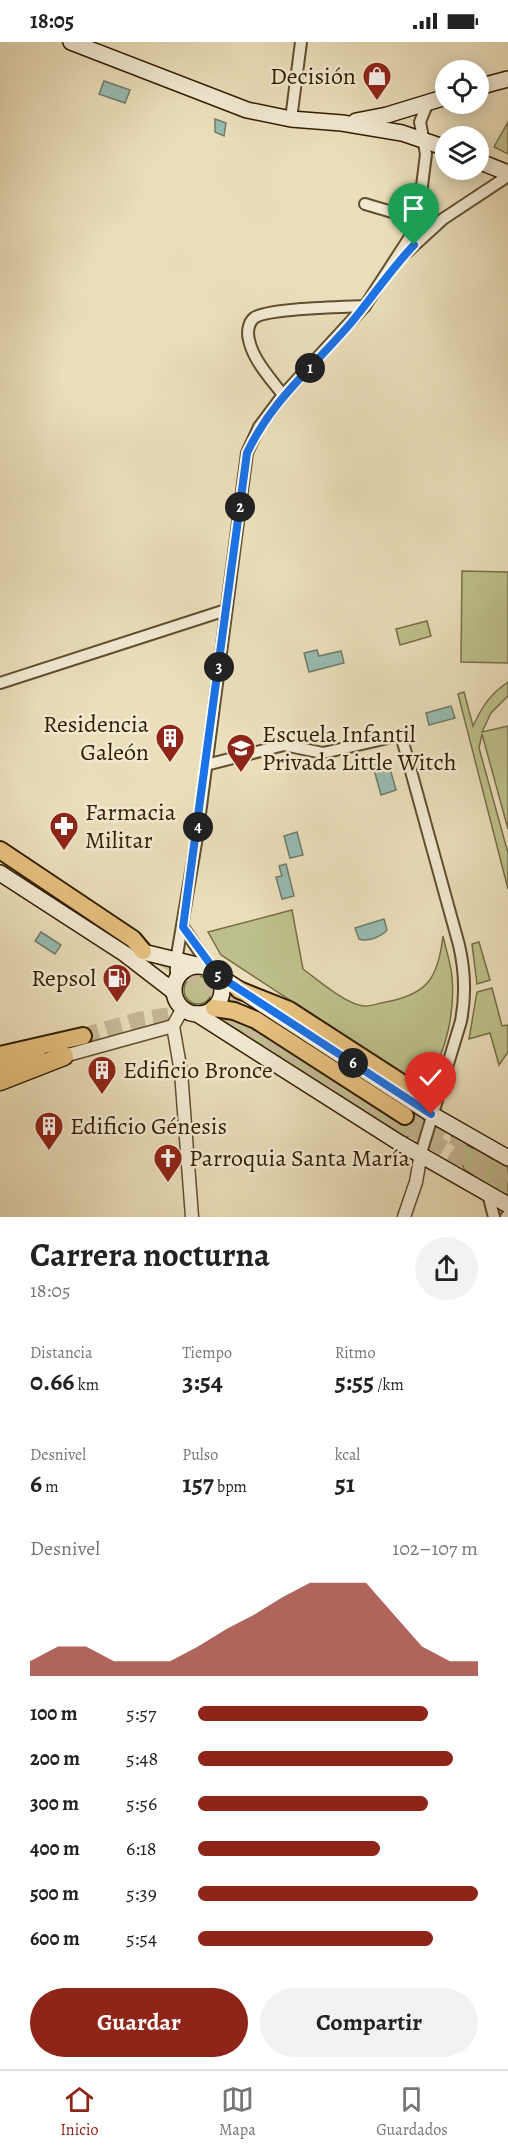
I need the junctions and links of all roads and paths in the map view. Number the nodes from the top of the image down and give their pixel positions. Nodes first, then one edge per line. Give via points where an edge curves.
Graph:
1 (71, 42) edge
2 (301, 42) edge
3 (508, 79) edge
4 (489, 84) edge
5 (435, 100) edge
6 (428, 102) junction
7 (291, 119) junction
8 (342, 123) junction
9 (422, 139) junction
10 (435, 144) edge
11 (489, 166) edge
12 (508, 174) edge
13 (365, 204) dead end
14 (419, 220) junction
15 (392, 268) junction
16 (365, 306) junction
17 (283, 395) junction
18 (226, 610) junction
19 (0, 683) edge
20 (206, 765) junction
21 (0, 850) edge
22 (0, 862) edge
23 (0, 873) edge
24 (183, 927) junction
25 (145, 952) junction
26 (176, 961) junction
27 (209, 970) junction
28 (175, 985) junction
29 (239, 990) junction
30 (214, 1008) junction
31 (190, 1011) junction
32 (174, 1026) junction
33 (83, 1036) tunnel mouth
34 (0, 1055) edge
35 (64, 1056) junction
36 (0, 1067) edge
37 (0, 1081) edge
38 (408, 1087) tunnel mouth
39 (431, 1114) junction
40 (405, 1116) dead end
41 (421, 1153) junction
42 (508, 1158) edge
43 (488, 1194) junction
44 (508, 1205) edge
45 (192, 1217) edge
46 (404, 1217) edge
47 (494, 1217) edge

1 - 7 main road via 246,110
2 - 7 street
3 - 4 main road
5 - 6 main road
6 - 8 main road
6 - 9 street via 420,122
7 - 8 main road
8 - 9 main road
9 - 10 main road
9 - 14 street via 426,159
11 - 12 main road
12 - 15 street via 443,219
13 - 14 street
14 - 15 street
15 - 16 street
16 - 17 street
16 - 17 street via 273,313 253,319 248,338 251,348
17 - 18 street via 259,427 247,453
18 - 19 street
18 - 20 street
20 - 24 street
20 - 39 street via 284,745 322,753 401,735 464,973 461,1021
21 - 25 main road via 133,939
22 - 25 main road
23 - 28 main road
24 - 26 street
24 - 27 street
25 - 26 main road
26 - 27 main road
26 - 28 street
27 - 28 main road via 188,967
27 - 29 main road
27 - 30 main road via 223,992
28 - 31 main road
29 - 38 main road via 289,1010
29 - 39 main road
30 - 31 main road
30 - 40 main road via 256,1020
31 - 32 street
31 - 41 main road
32 - 35 street
32 - 45 street
33 - 34 main road
35 - 36 main road
35 - 37 highway
39 - 41 street
39 - 42 main road
41 - 43 main road
41 - 46 street
43 - 44 main road
43 - 47 street

